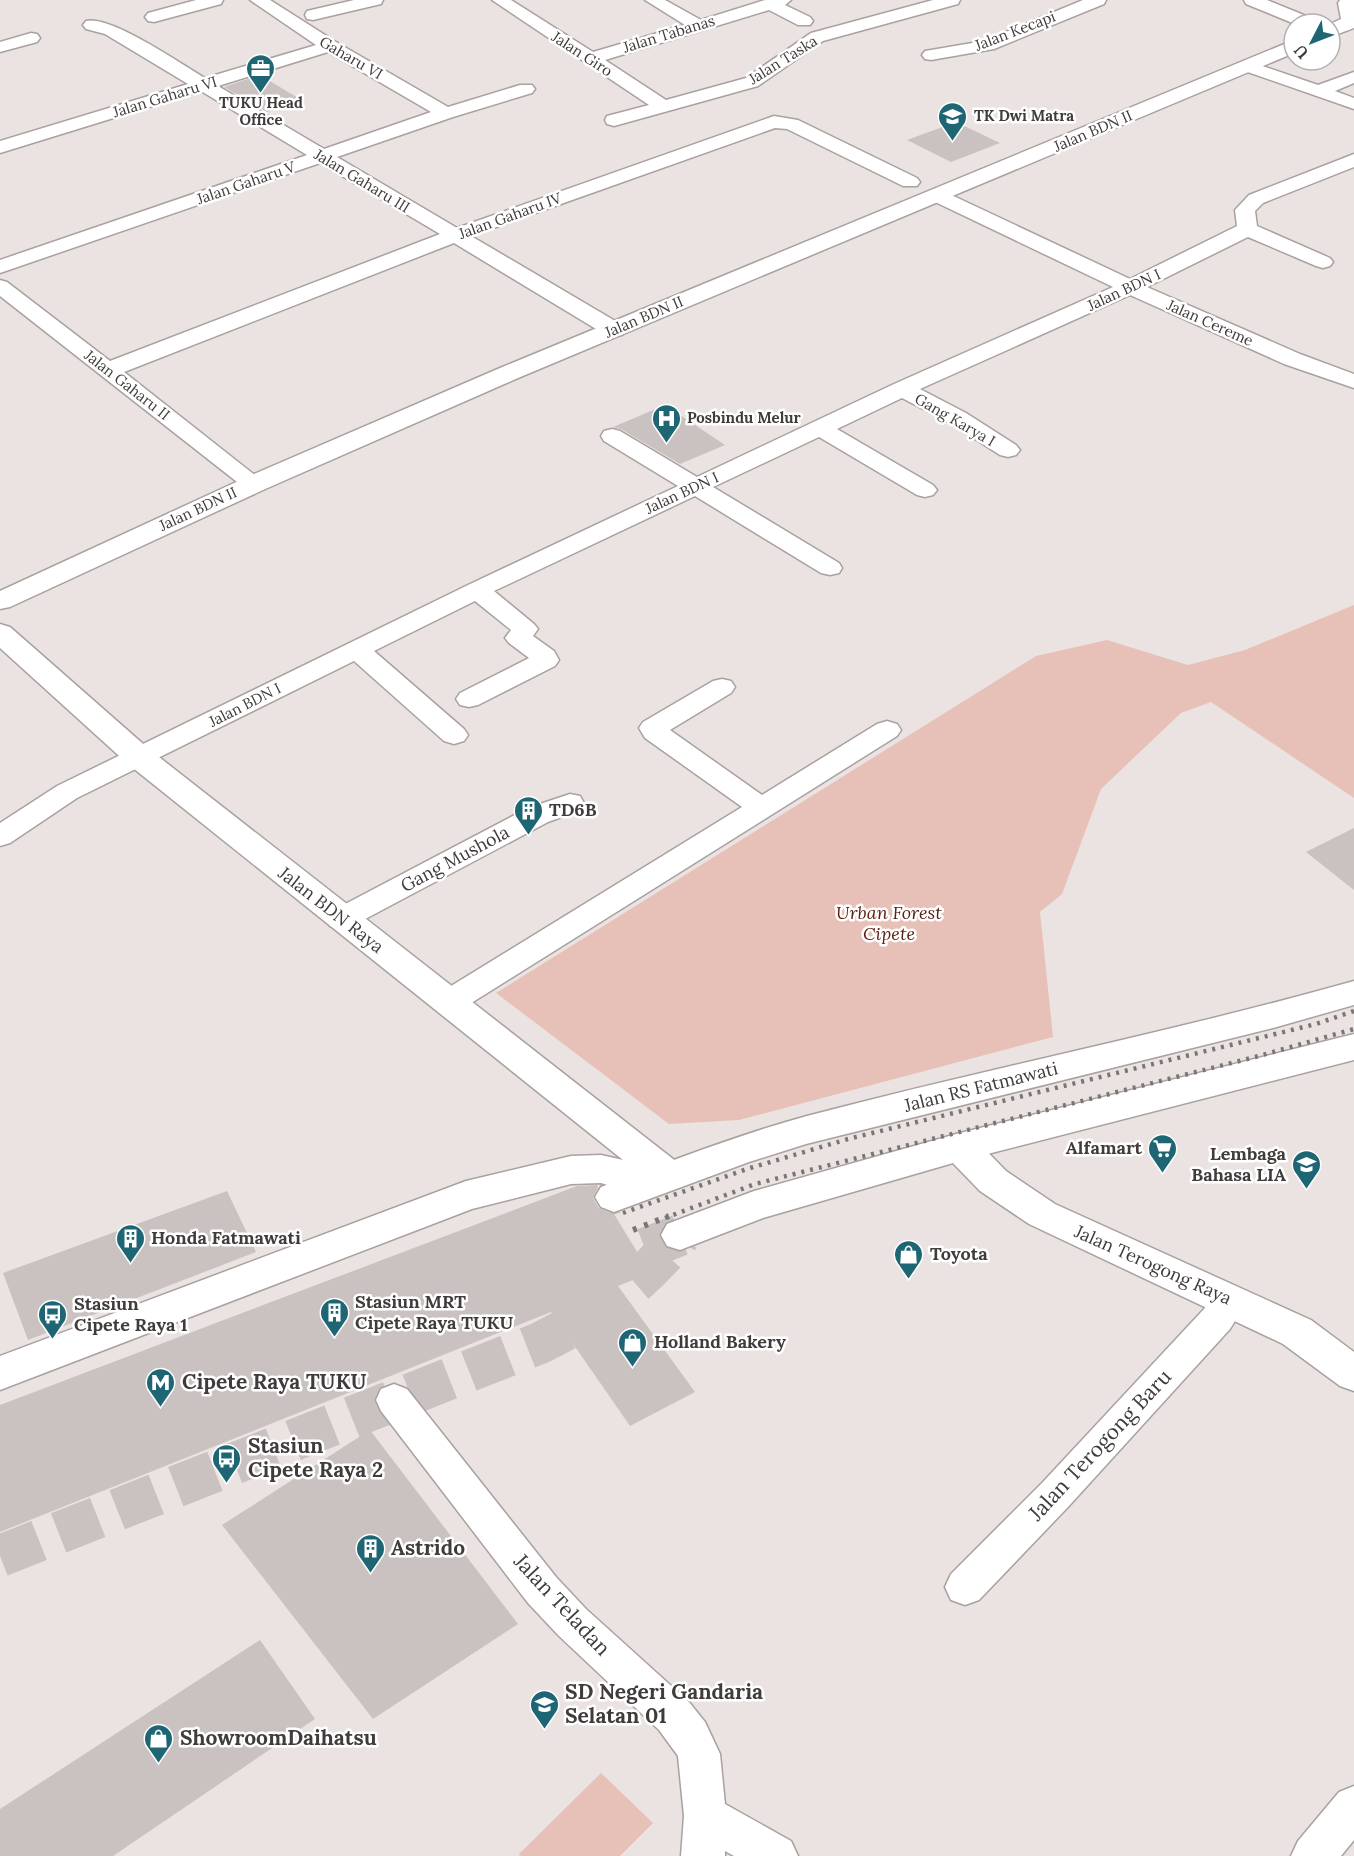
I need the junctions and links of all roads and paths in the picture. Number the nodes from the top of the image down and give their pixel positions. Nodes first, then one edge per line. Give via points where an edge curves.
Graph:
1 (215, 0) edge
2 (258, 0) edge
3 (375, 0) edge
4 (500, 0) edge
5 (653, 0) edge
6 (892, 0) edge
7 (952, 0) edge
8 (1098, 0) edge
9 (1252, 0) edge
10 (1350, 0) edge
11 (777, 2) edge
12 (914, 10) junction
13 (1282, 12) edge
14 (313, 15) dead end
15 (154, 17) dead end
16 (804, 21) dead end
17 (698, 25) junction
18 (1342, 26) edge
19 (101, 27) dead end
20 (31, 38) dead end
21 (330, 46) junction
22 (0, 47) edge
23 (1282, 51) edge
24 (931, 55) dead end
25 (590, 59) junction
26 (1248, 66) junction
27 (1354, 77) edge
28 (202, 85) junction
29 (526, 89) dead end
30 (1319, 91) junction
31 (1354, 104) edge
32 (665, 107) junction
33 (446, 113) junction
34 (614, 120) dead end
35 (0, 147) edge
36 (323, 157) junction
37 (1354, 160) edge
38 (910, 182) dead end
39 (938, 195) junction
40 (1247, 229) junction
41 (456, 236) junction
42 (1323, 262) dead end
43 (0, 267) edge
44 (0, 286) edge
45 (1131, 287) junction
46 (615, 330) junction
47 (108, 370) junction
48 (1353, 380) edge
49 (902, 389) junction
50 (820, 429) junction
51 (612, 436) dead end
52 (1008, 450) dead end
53 (254, 484) junction
54 (694, 487) junction
55 (925, 490) dead end
56 (830, 568) dead end
57 (477, 590) junction
58 (0, 601) edge
59 (0, 633) edge
60 (354, 651) junction
61 (722, 687) dead end
62 (469, 699) dead end
63 (887, 730) dead end
64 (454, 735) dead end
65 (139, 757) junction
66 (570, 803) dead end
67 (762, 808) junction
68 (0, 836) edge
69 (341, 919) junction
70 (1354, 993) edge
71 (449, 1002) junction
72 (1354, 1047) edge
73 (960, 1147) junction
74 (644, 1186) junction
75 (680, 1235) dead end
76 (1230, 1300) junction
77 (0, 1372) edge
78 (1354, 1374) edge
79 (394, 1400) dead end
80 (965, 1587) dead end
81 (1354, 1807) edge
82 (704, 1836) edge
83 (776, 1856) edge
84 (1313, 1856) edge

1 - 15 street
2 - 21 street, Gaharu VI
3 - 14 street
4 - 25 street, Jalan Giro
5 - 17 street
6 - 12 street
7 - 12 street, Jalan Taska
8 - 24 street, Jalan Kecapi via 988,45
9 - 13 street
10 - 18 street via 1347,3 1351,22
11 - 16 street
11 - 17 street, Jalan Tabanas
12 - 32 street, Jalan Taska via 817,37 752,82
17 - 25 street, Jalan Tabanas
19 - 28 street, Jalan Gaharu III
20 - 22 street
21 - 28 street, Jalan Gaharu VI
21 - 33 street, Gaharu VI
23 - 26 street, Jalan BDN II
25 - 32 street, Jalan Giro
26 - 30 street
26 - 39 street, Jalan BDN II
27 - 30 street
28 - 35 street, Jalan Gaharu VI
28 - 36 street, Jalan Gaharu III
29 - 33 street, Jalan Gaharu V
30 - 31 street
32 - 34 street, Jalan Taska
33 - 36 street, Jalan Gaharu V
36 - 41 street, Jalan Gaharu III
36 - 43 street, Jalan Gaharu V
37 - 40 street via 1251,202 1244,214
38 - 41 street, Jalan Gaharu IV via 791,124 774,122
39 - 45 street, Jalan Cereme
39 - 46 street, Jalan BDN II
40 - 42 street
40 - 45 street, Jalan BDN I
41 - 46 street, Jalan Gaharu III
41 - 47 street, Jalan Gaharu IV
44 - 47 street, Jalan Gaharu II
45 - 48 street, Jalan Cereme via 1292,359
45 - 49 street, Jalan BDN I
46 - 53 street, Jalan BDN II
47 - 53 street, Jalan Gaharu II
49 - 50 street, Jalan BDN I
49 - 52 street, Gang Karya I
50 - 54 street, Jalan BDN I
50 - 55 street
51 - 54 street
53 - 58 street, Jalan BDN II
54 - 56 street
54 - 57 street, Jalan BDN I
57 - 60 street, Jalan BDN I
57 - 62 street via 525,628 518,638 546,660
59 - 65 street, Jalan BDN Raya
60 - 64 street
60 - 65 street, Jalan BDN I
61 - 67 street via 652,728
63 - 67 street
65 - 68 street, Jalan BDN I via 67,792
65 - 69 street, Jalan BDN Raya
66 - 69 street, Gang Mushola via 538,815
67 - 71 street
69 - 71 street, Jalan BDN Raya
70 - 74 street, Jalan RS Fatmawati via 806,1130
71 - 74 street, Jalan BDN Raya
72 - 73 street
73 - 75 street via 754,1206
73 - 76 street, Jalan Terogong Raya via 993,1181 1042,1214
74 - 77 street via 623,1174 601,1169 571,1170 466,1197
76 - 78 street, Jalan Terogong Raya via 1298,1332
76 - 80 street, Jalan Terogong Baru via 1217,1319 1055,1495
79 - 82 street, Jalan Teladan via 542,1590 674,1716 690,1736 699,1754
81 - 84 street
82 - 83 street, Jalan Teladan

